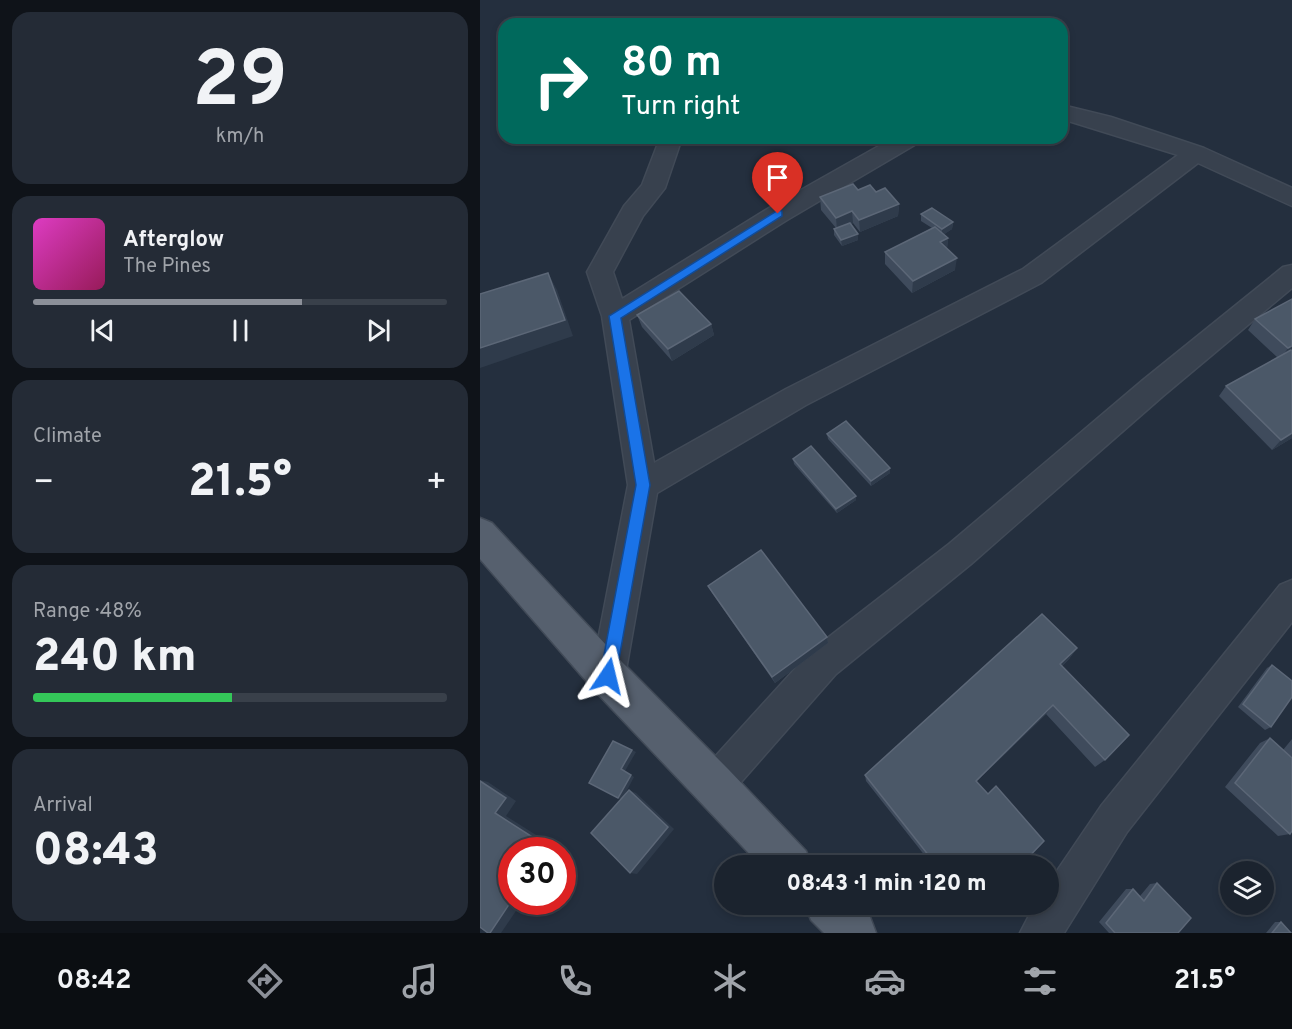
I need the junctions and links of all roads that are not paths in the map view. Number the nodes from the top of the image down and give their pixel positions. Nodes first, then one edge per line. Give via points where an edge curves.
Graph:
1 (1068, 113) edge
2 (669, 144) edge
3 (900, 144) edge
4 (1196, 153) junction
5 (1292, 198) edge
6 (1292, 274) edge
7 (615, 316) junction
8 (643, 485) junction
9 (480, 534) edge
10 (1292, 596) edge
11 (608, 676) junction
12 (715, 784) junction
13 (781, 855) edge
14 (837, 915) edge
15 (854, 933) edge
16 (1040, 933) edge

1 - 4 street
2 - 7 street via 653,188 633,212 600,272
3 - 7 street
4 - 5 street
4 - 8 street via 1032,276 796,397
6 - 12 street via 960,554 824,662
7 - 8 street
8 - 11 street
9 - 11 main road
10 - 16 street via 1114,819
11 - 12 main road
12 - 13 main road
14 - 15 main road

